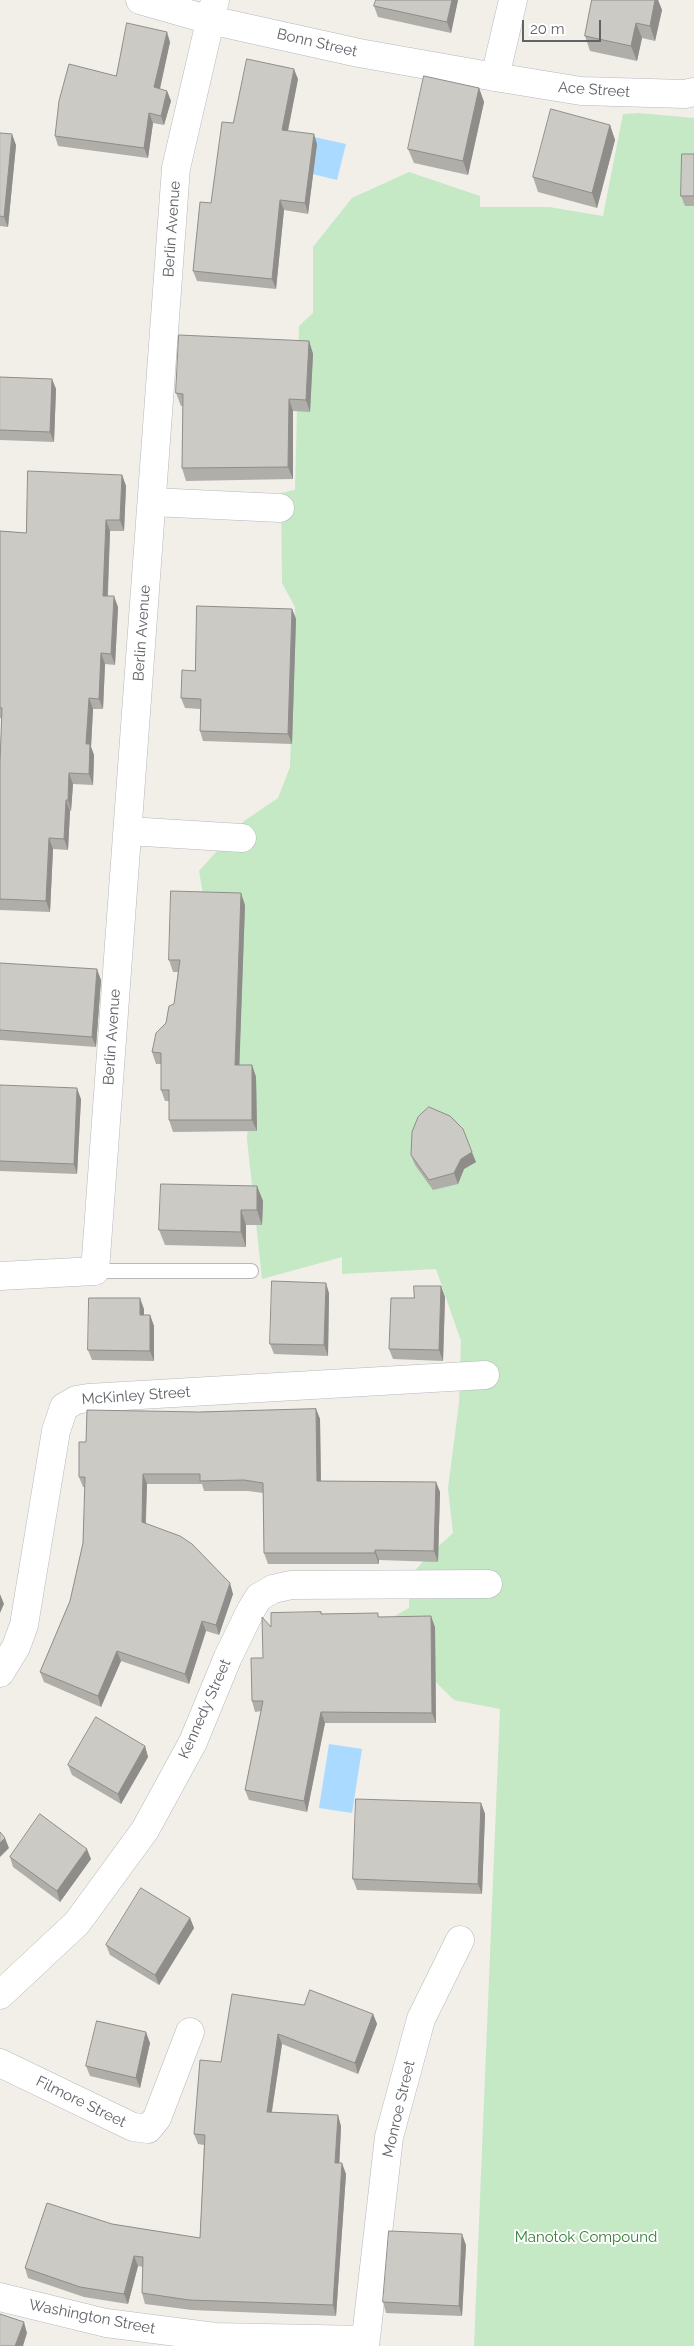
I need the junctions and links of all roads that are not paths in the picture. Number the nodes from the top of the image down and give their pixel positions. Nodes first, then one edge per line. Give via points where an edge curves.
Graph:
1 (140, 0) edge
2 (513, 0) edge
3 (213, 10) edge
4 (495, 77) junction
5 (694, 92) edge
6 (152, 502) junction
7 (280, 508) dead end
8 (128, 831) junction
9 (242, 838) dead end
10 (95, 1271) junction
11 (251, 1271) dead end
12 (0, 1276) edge
13 (485, 1375) dead end
14 (488, 1584) dead end
15 (0, 1673) edge
16 (460, 1940) dead end
17 (0, 1994) edge
18 (190, 2032) dead end
19 (0, 2063) edge
20 (0, 2297) edge
21 (365, 2343) edge

1 - 3 street, Bonn Street
2 - 4 street
3 - 4 street, Bonn Street via 359,53
3 - 6 street, Berlin Avenue via 176,168
4 - 5 street, Ace Street via 581,91
6 - 7 street
6 - 8 street, Berlin Avenue
8 - 9 street
8 - 10 street, Berlin Avenue
10 - 11 lane
10 - 12 street
13 - 15 street, McKinley Street via 88,1398 64,1407 56,1431 24,1626
14 - 17 street, Kennedy Street via 291,1585 273,1589 259,1597 228,1657 193,1742 146,1830 77,1923
16 - 21 street, Monroe Street via 421,2019 389,2137
18 - 19 street, Filmore Street via 157,2118 148,2129 132,2127
20 - 21 street, Washington Street via 106,2323 215,2337

